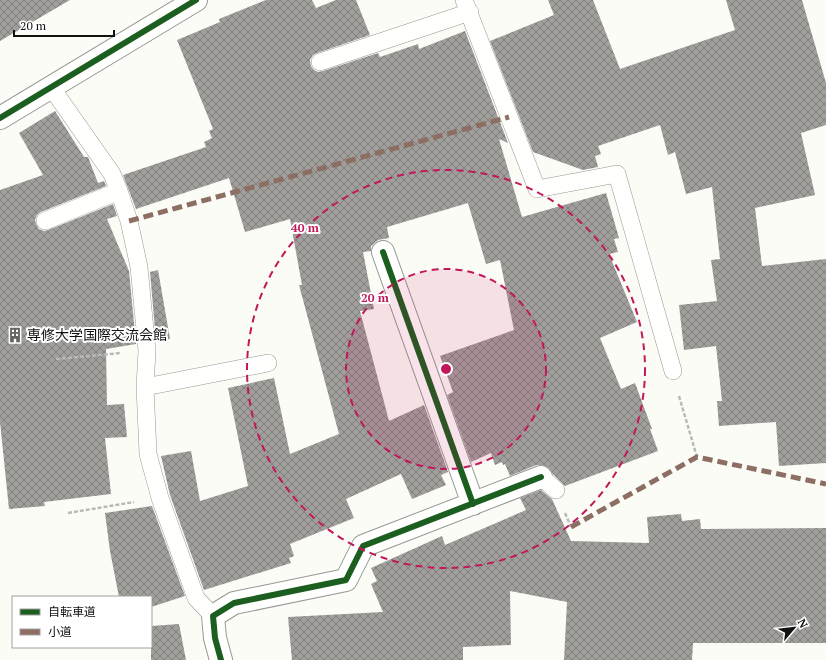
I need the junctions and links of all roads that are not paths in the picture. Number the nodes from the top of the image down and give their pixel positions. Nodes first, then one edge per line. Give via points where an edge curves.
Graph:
1 (196, 0) edge
2 (467, 6) edge
3 (320, 62) dead end
4 (51, 87) junction
5 (0, 118) edge
6 (119, 191) junction
7 (45, 221) dead end
8 (383, 252) dead end
9 (268, 363) dead end
10 (673, 371) road end
11 (145, 387) junction
12 (548, 484) dead end
13 (473, 504) junction
14 (213, 616) junction
15 (221, 660) edge

1 - 4 street
2 - 3 lane
2 - 10 lane via 537,189 617,174
4 - 5 street
4 - 6 lane via 112,174
6 - 7 lane
6 - 11 lane via 129,221 139,267 147,351
8 - 13 street
9 - 11 lane
11 - 14 lane via 148,454 160,498 196,598
12 - 13 street
13 - 14 street via 363,546 346,580 234,603
14 - 15 street

